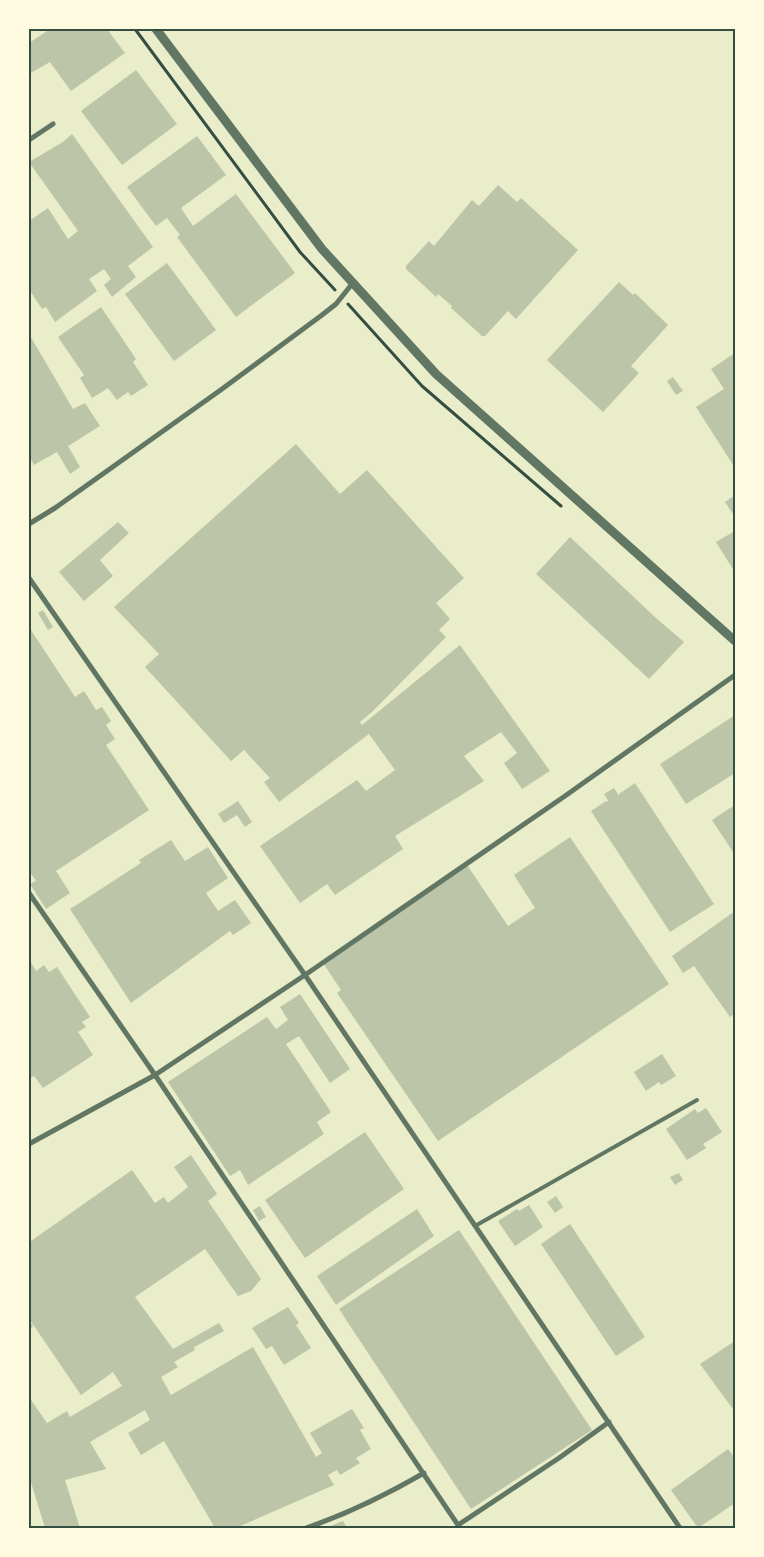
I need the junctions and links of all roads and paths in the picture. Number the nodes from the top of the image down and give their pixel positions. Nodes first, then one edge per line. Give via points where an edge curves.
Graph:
1 (156, 29) edge
2 (53, 124) dead end
3 (29, 140) edge
4 (352, 284) junction
5 (29, 524) edge
6 (29, 578) edge
7 (735, 641) edge
8 (735, 675) edge
9 (29, 893) edge
10 (305, 975) junction
11 (155, 1075) junction
12 (697, 1100) dead end
13 (29, 1144) edge
14 (475, 1226) junction
15 (609, 1422) junction
16 (424, 1473) junction
17 (459, 1527) edge
18 (306, 1528) edge
19 (680, 1528) edge

1 - 4 street
2 - 3 street
4 - 5 street via 322,315
4 - 7 street via 436,374
6 - 10 street
8 - 10 street
9 - 11 street
10 - 11 street
10 - 14 street
11 - 13 street
11 - 16 street
12 - 14 lane
14 - 15 street
15 - 17 street
15 - 19 street
16 - 17 street
16 - 18 street via 327,1521

